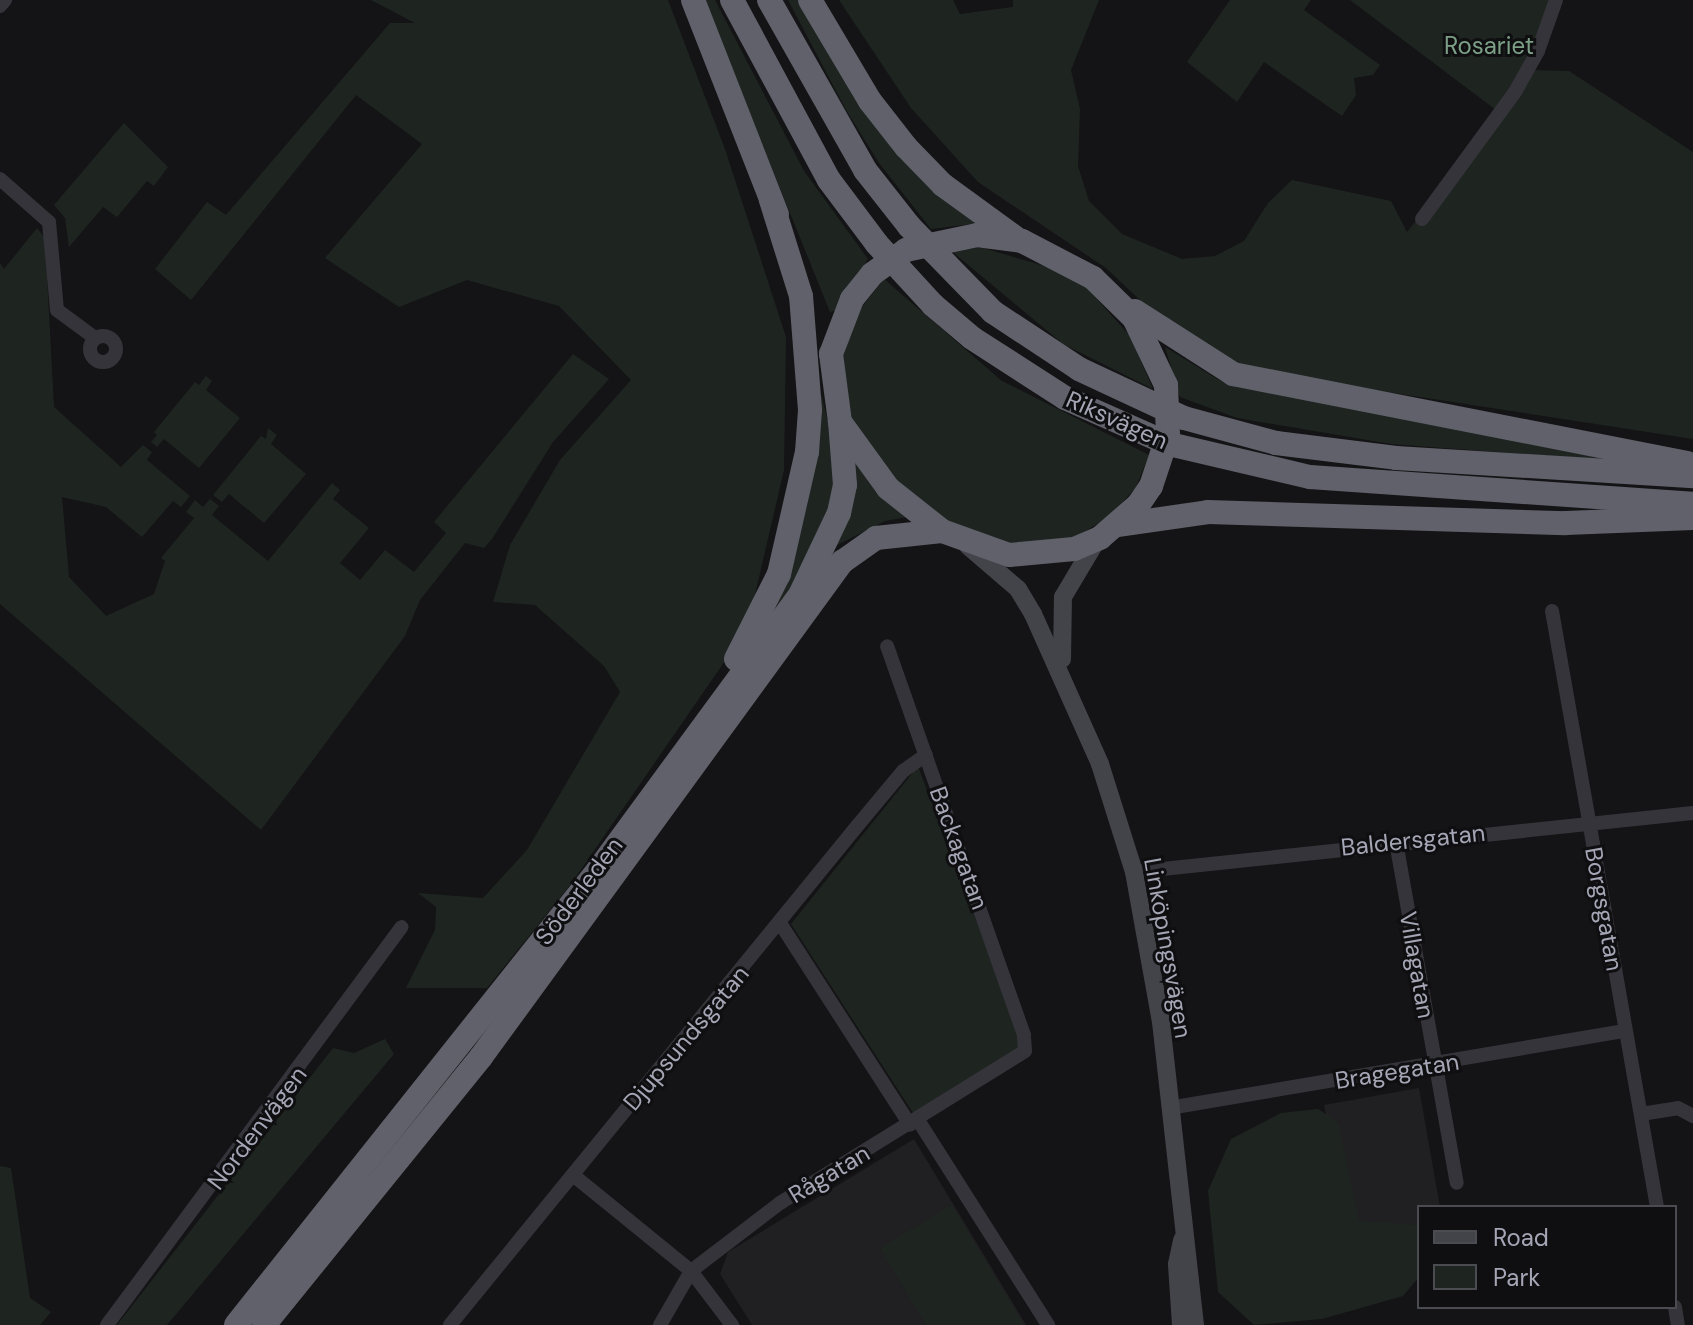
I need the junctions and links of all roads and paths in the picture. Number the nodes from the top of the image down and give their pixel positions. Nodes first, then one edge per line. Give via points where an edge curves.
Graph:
1 (5, 0) edge
2 (693, 0) edge
3 (732, 0) edge
4 (769, 0) edge
5 (810, 0) edge
6 (1556, 0) edge
7 (0, 6) edge
8 (0, 179) edge
9 (771, 200) junction
10 (1422, 219) dead end
11 (1022, 241) junction
12 (1117, 297) junction
13 (95, 338) dead end
14 (831, 354) junction
15 (840, 422) junction
16 (1693, 464) edge
17 (1693, 476) edge
18 (1693, 504) edge
19 (1693, 518) edge
20 (942, 531) junction
21 (1107, 532) junction
22 (966, 544) junction
23 (1552, 611) dead end
24 (887, 646) dead end
25 (1064, 674) junction
26 (704, 719) junction
27 (926, 755) junction
28 (1693, 813) edge
29 (1589, 824) junction
30 (1396, 842) junction
31 (1134, 872) junction
32 (780, 923) junction
33 (402, 927) dead end
34 (1625, 1031) junction
35 (1025, 1051) joint
36 (1434, 1065) junction
37 (1169, 1108) junction
38 (1641, 1114) junction
39 (1693, 1116) edge
40 (914, 1123) junction
41 (573, 1175) junction
42 (1457, 1183) dead end
43 (1657, 1205) edge
44 (1182, 1240) junction
45 (691, 1271) junction
46 (107, 1325) edge
47 (236, 1325) edge
48 (264, 1325) edge
49 (450, 1325) edge
50 (660, 1325) edge
51 (732, 1325) edge
52 (1048, 1325) edge
53 (1181, 1325) edge
54 (1195, 1325) edge

1 - 7 street
2 - 9 highway
3 - 18 highway, Riksvägen via 829,180 877,244 972,338 1065,398 1181,448 1310,477
4 - 17 highway, Riksvägen via 865,170 909,226 993,312 1079,369 1184,418 1276,443 1396,458
5 - 11 highway via 870,101 906,147 943,185
6 - 10 street via 1538,51 1515,92
8 - 13 street via 49,222 57,310
9 - 14 highway, Söderleden via 809,286
9 - 26 highway via 801,296 810,410 807,452 779,574
11 - 12 highway via 1053,254
11 - 14 highway via 947,237 888,260 852,299
12 - 16 highway via 1185,348 1233,374
12 - 21 highway via 1147,339 1166,385 1168,435 1151,486
14 - 15 highway, Söderleden
15 - 20 highway via 888,488
15 - 26 highway, Söderleden via 845,485 829,542 800,595
19 - 21 highway via 1566,523 1208,512
20 - 22 highway
20 - 48 highway, Söderleden via 876,538 842,562 481,1057
21 - 22 highway via 1074,549 1033,556
21 - 25 street, Linköpingsvägen via 1083,557 1063,597 1059,638
22 - 25 street, Linköpingsvägen via 1018,589
23 - 29 street, Borgsgatan
24 - 27 street, Backagatan
25 - 31 street, Linköpingsvägen
26 - 47 highway, Söderleden via 598,870
27 - 32 street, Djupsundsgatan via 903,771
27 - 35 street, Backagatan via 1024,1035
28 - 29 street, Baldersgatan
29 - 30 street, Baldersgatan
29 - 34 street, Borgsgatan
30 - 31 street, Baldersgatan
30 - 36 street, Villagatan
31 - 37 street, Linköpingsvägen via 1161,1022
32 - 40 street
32 - 41 street, Djupsundsgatan
33 - 46 street, Nordenvägen via 327,1035
34 - 36 street, Bragegatan
34 - 38 street, Borgsgatan
35 - 40 street, Rågatan
36 - 37 street, Bragegatan
36 - 42 street, Villagatan
37 - 44 street, Linköpingsvägen
38 - 39 street via 1678,1108
38 - 43 street, Borgsgatan
40 - 45 street, Rågatan via 780,1203
40 - 52 street
41 - 45 street
41 - 49 street, Djupsundsgatan
44 - 53 street, Linköpingsvägen via 1177,1264
44 - 54 street, Linköpingsvägen via 1190,1263
45 - 50 street, Rågatan
45 - 51 street

